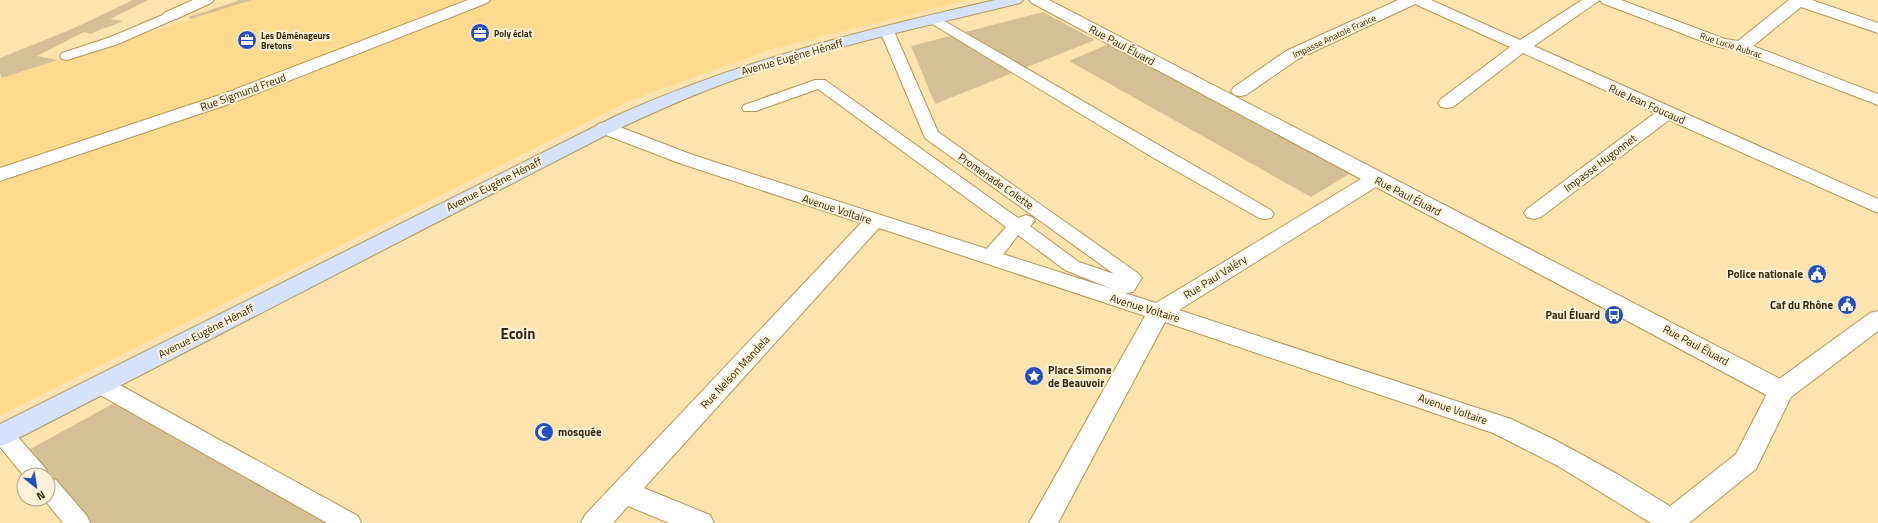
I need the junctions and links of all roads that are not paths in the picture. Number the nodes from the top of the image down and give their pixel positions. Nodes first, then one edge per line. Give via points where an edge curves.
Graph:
1 (206, 0) edge
2 (482, 0) edge
3 (1015, 0) edge
4 (1037, 0) edge
5 (1410, 0) edge
6 (1418, 0) edge
7 (1592, 0) edge
8 (1607, 0) edge
9 (1798, 0) edge
10 (170, 16) joint
11 (934, 19) junction
12 (1878, 28) edge
13 (887, 31) junction
14 (1521, 47) junction
15 (1741, 47) junction
16 (67, 56) dead end
17 (1240, 91) dead end
18 (1878, 100) edge
19 (1447, 103) dead end
20 (750, 108) dead end
21 (1667, 113) junction
22 (605, 128) junction
23 (931, 135) junction
24 (0, 175) edge
25 (948, 177) junction
26 (1375, 179) junction
27 (1878, 207) edge
28 (1534, 213) dead end
29 (1042, 214) junction
30 (1265, 214) dead end
31 (874, 221) junction
32 (1015, 227) junction
33 (989, 258) junction
34 (1123, 293) junction
35 (1159, 312) junction
36 (1878, 319) edge
37 (101, 385) junction
38 (1781, 391) junction
39 (2, 435) edge
40 (30, 467) edge
41 (624, 492) junction
42 (56, 497) edge
43 (1670, 522) edge
44 (78, 523) edge
45 (349, 523) edge
46 (595, 523) edge
47 (700, 523) edge
48 (1043, 523) edge

1 - 10 street
2 - 24 street, Rue Sigmund Freud via 229,98
3 - 11 main road, Avenue Eugène Hénaff
4 - 26 street, Rue Paul Éluard
5 - 17 street, Impasse Anatole France via 1292,55
6 - 14 street, Rue Jean Foucaud
7 - 14 street
8 - 15 street, Rue Lucie Aubrac via 1721,43
9 - 12 street
9 - 15 street
10 - 16 street via 113,41
11 - 13 main road, Avenue Eugène Hénaff
11 - 30 street via 1158,154
13 - 22 main road, Avenue Eugène Hénaff via 814,49 716,80 657,103
13 - 23 street
14 - 19 street
14 - 21 street, Rue Jean Foucaud
15 - 18 street, Rue Lucie Aubrac
20 - 25 street via 820,83
21 - 27 street, Rue Jean Foucaud
21 - 28 street, Impasse Hugonnet
22 - 31 street, Avenue Voltaire via 686,159
22 - 37 main road, Avenue Eugène Hénaff
23 - 25 street
23 - 29 street, Promenade Colette
25 - 32 street
26 - 35 street, Rue Paul Valéry
26 - 38 street, Rue Paul Éluard
29 - 32 street
29 - 34 street, Promenade Colette via 1132,278
31 - 33 street, Avenue Voltaire
31 - 41 street, Rue Nelson Mandela
32 - 33 street
32 - 34 street via 1072,266
33 - 34 street, Avenue Voltaire
34 - 35 street, Avenue Voltaire
35 - 43 street, Avenue Voltaire via 1502,426 1543,443 1590,469
35 - 48 street, Rue Paul Valéry
36 - 38 street
37 - 39 main road, Avenue Eugène Hénaff
37 - 45 street
38 - 43 street via 1746,461
39 - 40 street
41 - 46 street, Rue Nelson Mandela
41 - 47 street
42 - 44 street

